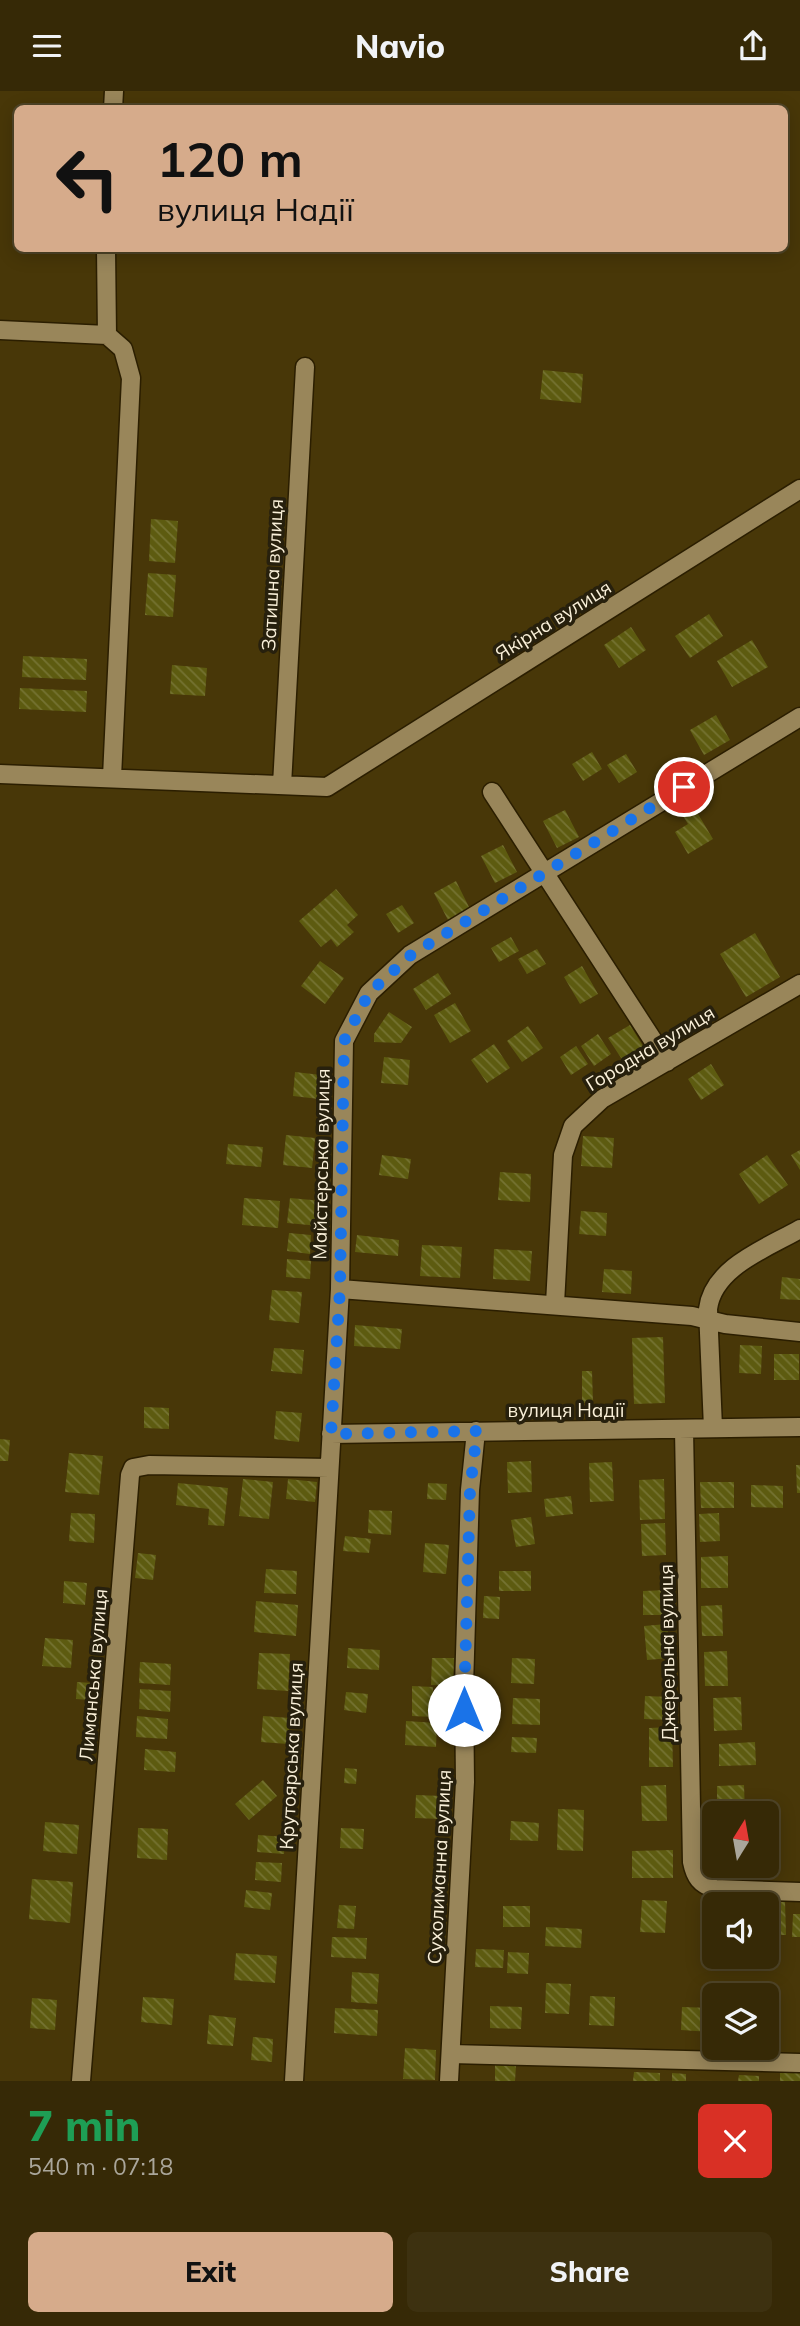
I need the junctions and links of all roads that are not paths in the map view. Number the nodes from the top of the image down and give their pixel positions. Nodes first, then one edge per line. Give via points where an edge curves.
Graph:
1 (106, 252) edge
2 (0, 330) edge
3 (107, 335) junction
4 (304, 367) dead end
5 (800, 489) edge
6 (800, 717) edge
7 (0, 774) edge
8 (112, 777) junction
9 (282, 785) junction
10 (492, 792) dead end
11 (544, 871) junction
12 (800, 983) edge
13 (667, 1062) junction
14 (800, 1229) edge
15 (340, 1289) junction
16 (555, 1304) junction
17 (708, 1318) junction
18 (800, 1332) edge
19 (800, 1427) edge
20 (712, 1428) junction
21 (684, 1430) junction
22 (477, 1431) junction
23 (331, 1434) junction
24 (329, 1468) junction
25 (800, 1892) edge
26 (451, 2054) junction
27 (800, 2063) edge
28 (81, 2081) edge
29 (294, 2081) edge
30 (449, 2081) edge

1 - 3 street
2 - 3 street
3 - 8 street via 122,349 131,378
4 - 9 street, Затишна вулиця
5 - 9 street, Якірна вулиця via 327,787
6 - 11 street, Майстерська вулиця
7 - 8 street
8 - 9 street
10 - 11 street
11 - 13 street
11 - 15 street, Майстерська вулиця via 384,976 369,993 344,1041
12 - 13 street, Городна вулиця
13 - 16 street, Городна вулиця via 590,1108 573,1126 567,1139
14 - 17 street via 719,1278 709,1297
15 - 16 street
15 - 23 street, Майстерська вулиця
16 - 17 street
17 - 18 street
17 - 20 street
19 - 20 street, вулиця Надії
20 - 21 street, вулиця Надії
21 - 22 street, вулиця Надії
21 - 25 street, Джерельна вулиця via 695,1875 715,1889
22 - 23 street, вулиця Надії
22 - 26 street, Сухолиманна вулиця via 470,1490 465,1782
23 - 24 street, Крутоярська вулиця
24 - 28 street, Лиманська вулиця via 139,1465 130,1475
24 - 29 street, Крутоярська вулиця
26 - 27 street
26 - 30 street, Сухолиманна вулиця

